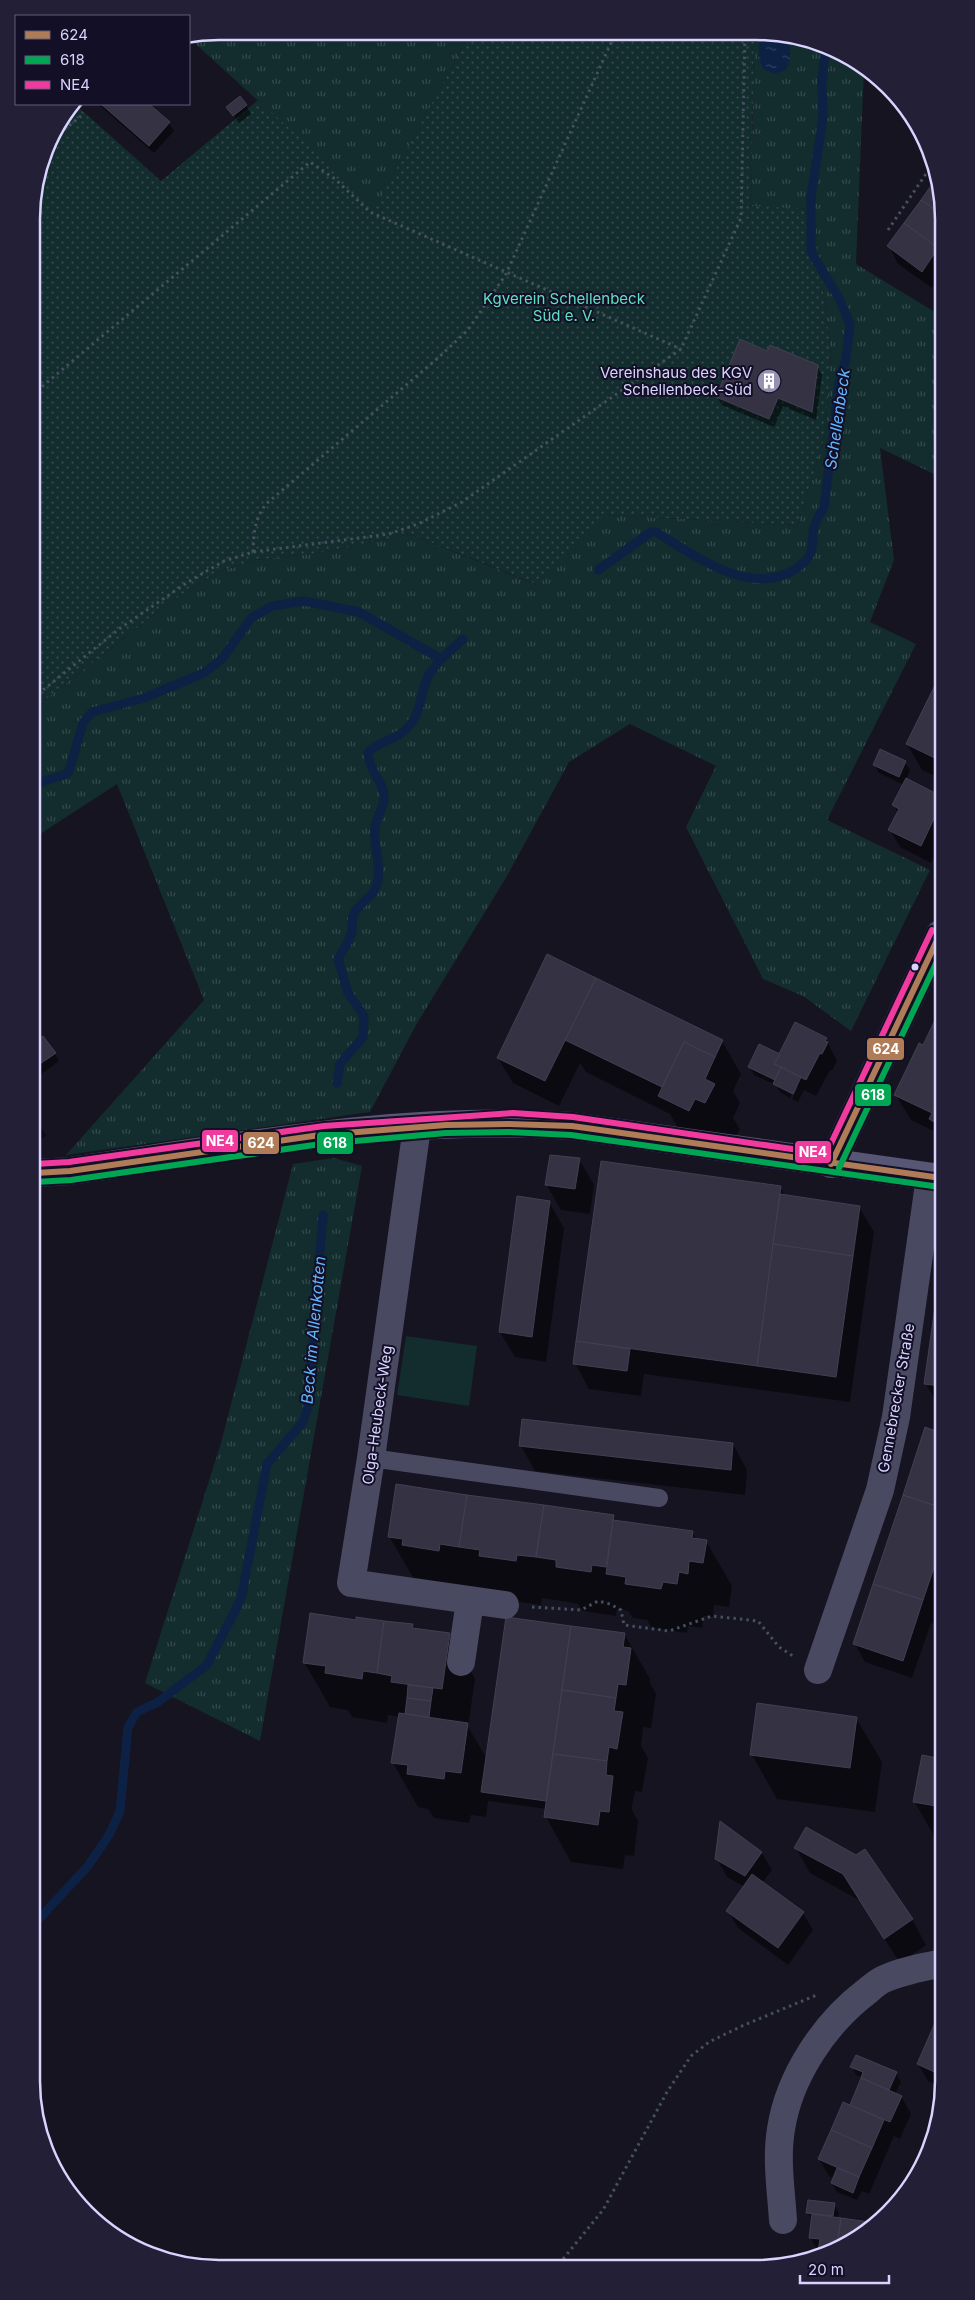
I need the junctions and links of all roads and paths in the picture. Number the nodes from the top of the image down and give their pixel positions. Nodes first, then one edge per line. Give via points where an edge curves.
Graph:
1 (612, 40) edge
2 (745, 40) edge
3 (81, 116) dead end
4 (64, 130) edge
5 (928, 170) edge
6 (888, 230) dead end
7 (506, 274) junction
8 (681, 349) junction
9 (40, 388) edge
10 (253, 552) junction
11 (40, 692) edge
12 (935, 945) edge
13 (417, 1127) junction
14 (832, 1164) junction
15 (40, 1173) edge
16 (935, 1177) edge
17 (371, 1458) junction
18 (659, 1498) dead end
19 (470, 1601) junction
20 (505, 1605) joint
21 (461, 1662) dead end
22 (818, 1670) joint
23 (935, 1965) edge
24 (823, 1993) dead end
25 (783, 2220) dead end
26 (562, 2260) edge

1 - 7 path
2 - 8 path via 741,218
3 - 4 path
5 - 6 path
7 - 8 path
7 - 9 path via 370,212 335,179 310,162
7 - 10 path via 468,330 266,504 256,522
8 - 10 path via 462,502 418,524 389,534
10 - 11 path via 224,561 188,582 119,629
12 - 14 street
13 - 14 main road, Gennebrecker Straße via 514,1122 572,1126
13 - 15 main road, Gennebrecker Straße via 325,1134
13 - 17 street, Olga-Heubeck-Weg
14 - 16 main road, Gennebrecker Straße
16 - 22 street, Gennebrecker Straße via 896,1417 880,1490
17 - 18 lane
17 - 19 street, Olga-Heubeck-Weg via 351,1583
19 - 20 street, Olga-Heubeck-Weg
19 - 21 street
20 - 22 path via 581,1610 598,1602 621,1610 624,1625 669,1631 712,1616 758,1621 779,1648
23 - 25 street via 883,1979 852,2003 826,2031 806,2061 789,2099 781,2129 779,2166
24 - 26 path via 742,2026 709,2042 691,2056 666,2092 603,2210

